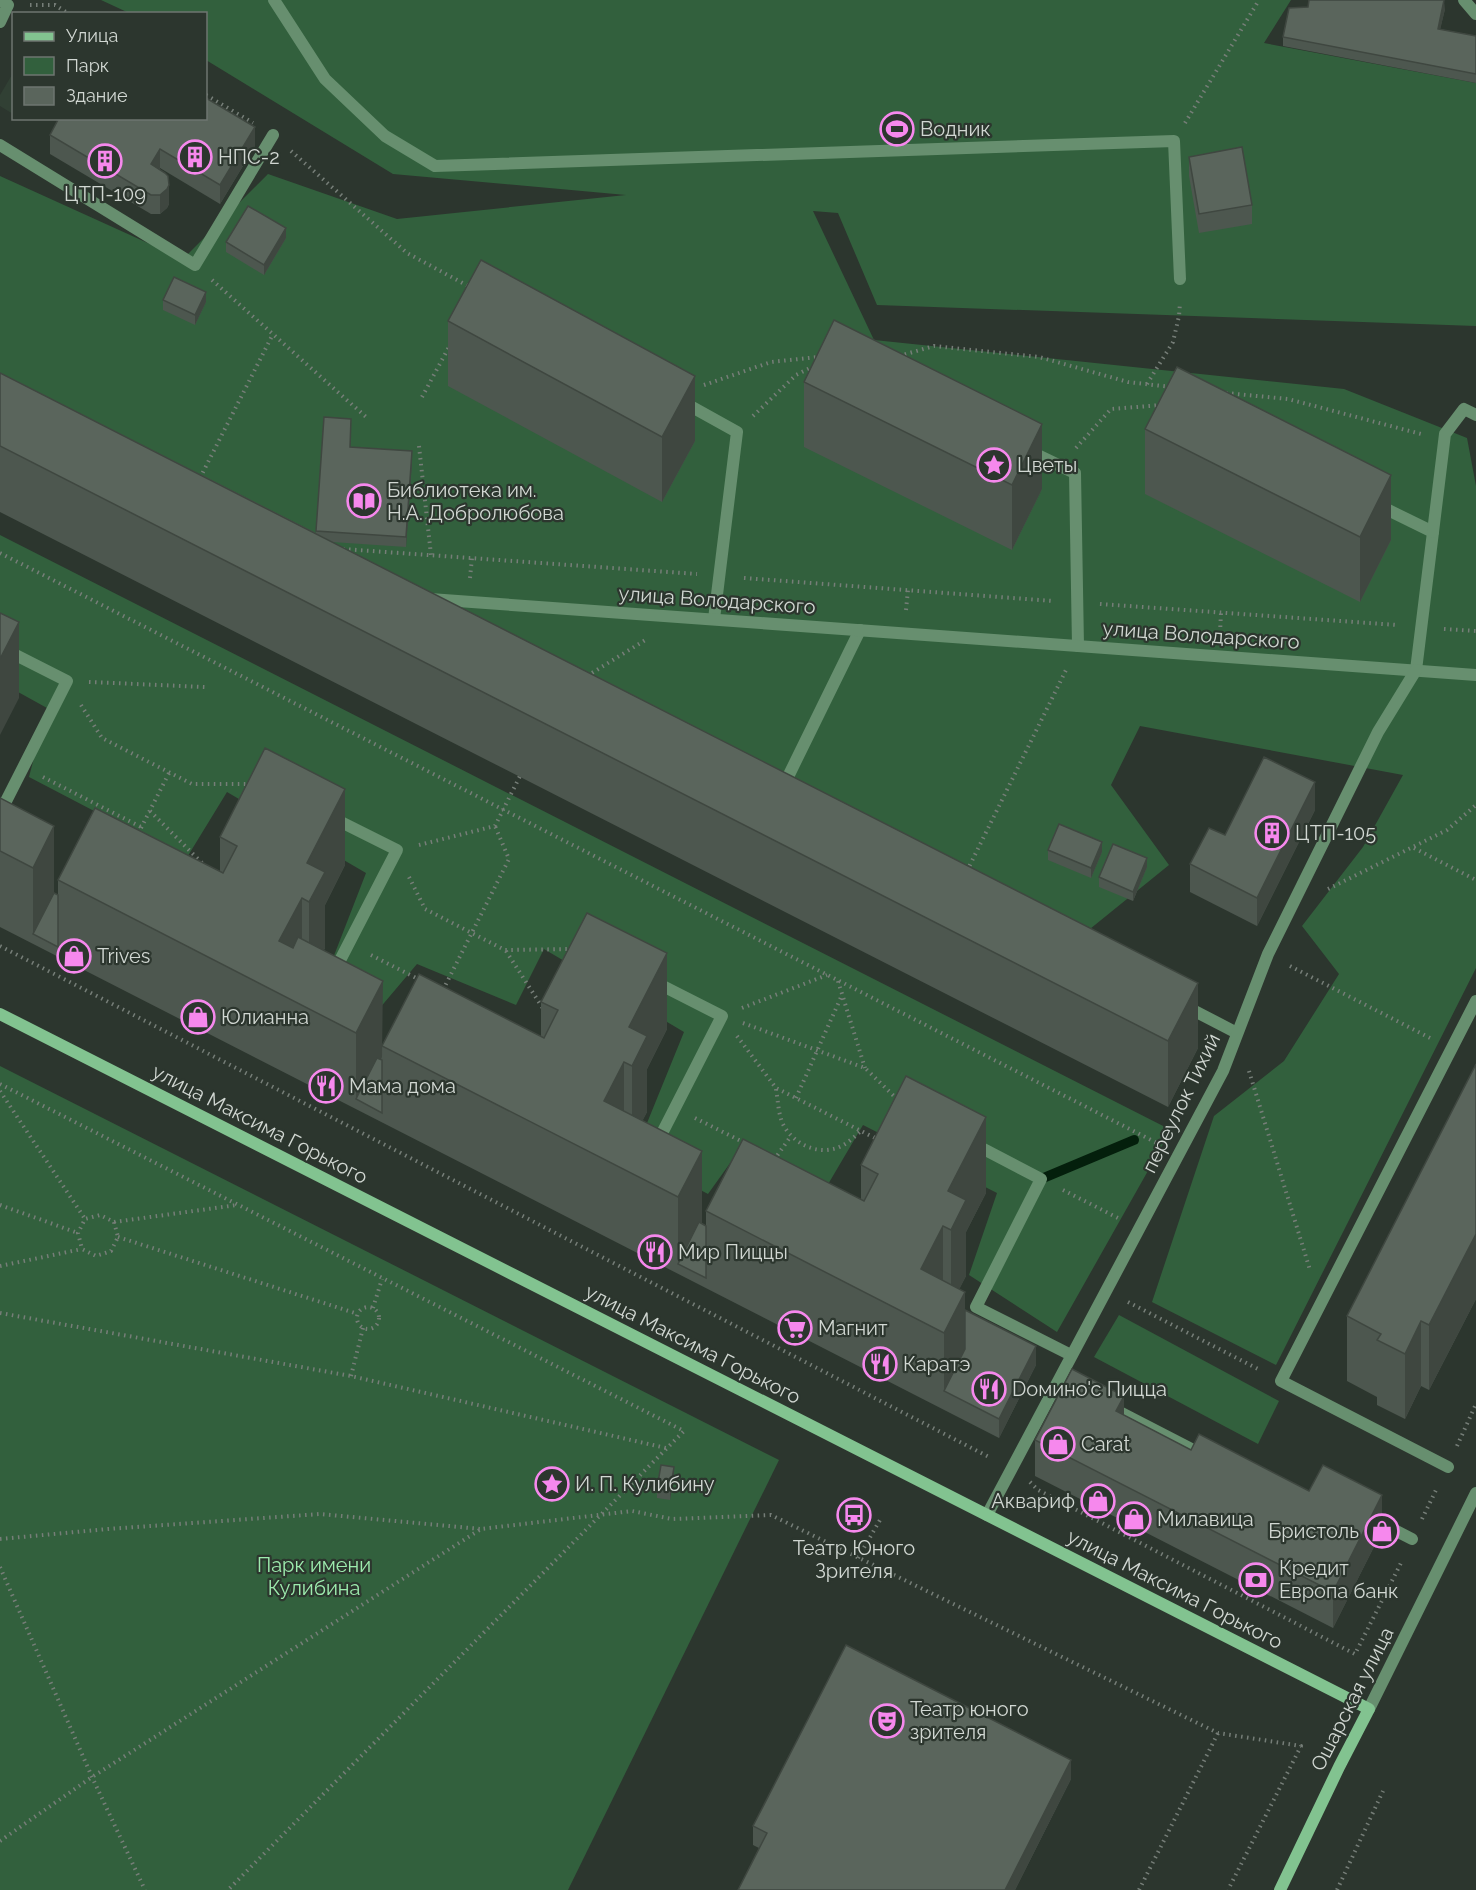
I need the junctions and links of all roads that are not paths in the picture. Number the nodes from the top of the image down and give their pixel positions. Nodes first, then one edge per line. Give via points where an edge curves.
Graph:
1 (274, 0) edge
2 (1464, 0) edge
3 (4, 2) edge
4 (1476, 14) edge
5 (0, 22) edge
6 (273, 135) road end
7 (0, 145) edge
8 (1180, 279) road end
9 (672, 396) edge
10 (1476, 415) edge
11 (1018, 445) edge
12 (1369, 500) edge
13 (1432, 532) junction
14 (413, 597) edge
15 (714, 619) junction
16 (860, 630) junction
17 (1078, 646) junction
18 (0, 647) edge
19 (1416, 670) junction
20 (1476, 675) edge
21 (788, 804) edge
22 (322, 812) edge
23 (0, 813) edge
24 (641, 975) edge
25 (330, 982) edge
26 (1175, 1001) edge
27 (1476, 1001) edge
28 (0, 1014) edge
29 (1237, 1033) junction
30 (960, 1137) edge
31 (651, 1157) edge
32 (1071, 1356) junction
33 (1100, 1402) edge
34 (1216, 1462) edge
35 (1448, 1467) dead end
36 (1476, 1493) edge
37 (1354, 1509) edge
38 (987, 1515) junction
39 (1412, 1539) dead end
40 (1369, 1709) junction
41 (1280, 1890) edge

1 - 8 street via 325,79 385,136 435,165 1174,141
2 - 4 street
3 - 5 street
6 - 7 street via 195,265
9 - 15 street via 737,432
10 - 13 street via 1464,409 1445,435
11 - 17 street via 1075,473
12 - 13 street
13 - 19 street
14 - 15 street, улица Володарского
15 - 16 street, улица Володарского
16 - 17 street, улица Володарского
16 - 21 street via 778,798
17 - 19 street, улица Володарского
18 - 23 street via 67,681
19 - 20 street, улица Володарского
19 - 29 street, переулок Тихий via 1378,732 1268,954
22 - 25 street via 397,850
24 - 31 street via 722,1016
26 - 29 street
27 - 35 street via 1281,1381
28 - 38 main road, улица Максима Горького
29 - 32 street, переулок Тихий via 1223,1071
30 - 32 street via 1041,1179 976,1307
32 - 38 street, переулок Тихий via 1063,1383
33 - 34 street
36 - 40 street, Ошарская улица
37 - 39 street
38 - 40 main road, улица Максима Горького
40 - 41 main road, Ошарская улица

